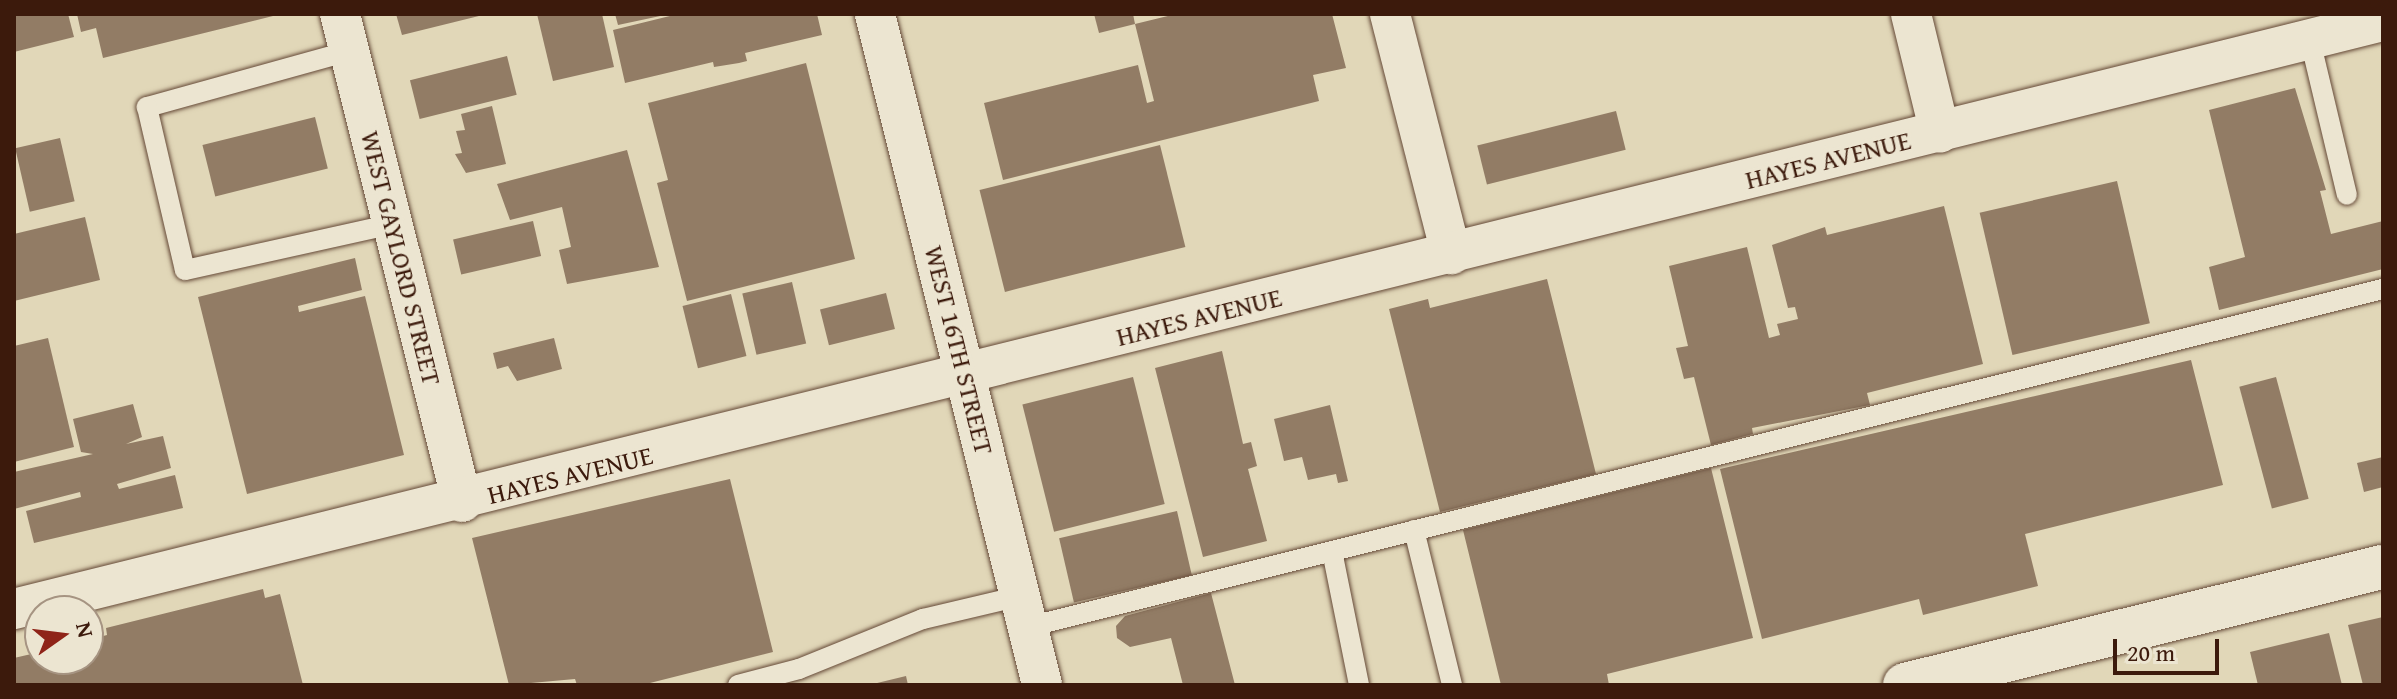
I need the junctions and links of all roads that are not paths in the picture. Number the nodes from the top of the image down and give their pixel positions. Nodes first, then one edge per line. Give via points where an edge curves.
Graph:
1 (875, 14) edge
2 (1390, 14) edge
3 (1911, 14) edge
4 (2383, 21) edge
5 (345, 32) edge
6 (2310, 40) junction
7 (1940, 133) junction
8 (2347, 195) dead end
9 (392, 224) junction
10 (1451, 254) junction
11 (2383, 289) edge
12 (965, 376) junction
13 (462, 502) junction
14 (1414, 530) junction
15 (1332, 551) junction
16 (2383, 567) edge
17 (14, 609) edge
18 (1024, 611) junction
19 (738, 685) edge
20 (1042, 685) edge
21 (1359, 685) edge
22 (1452, 685) edge
23 (1905, 685) edge

1 - 12 street, WEST 16TH STREET
2 - 10 street
3 - 7 street
4 - 6 street, HAYES AVENUE
5 - 9 street, WEST GAYLORD STREET
5 - 9 lane via 147,107 185,270
6 - 7 street, HAYES AVENUE
6 - 8 lane
7 - 10 street, HAYES AVENUE
9 - 13 street, WEST GAYLORD STREET
10 - 12 street, HAYES AVENUE
11 - 14 lane
12 - 13 street, HAYES AVENUE
12 - 18 street, WEST 16TH STREET
13 - 17 street, HAYES AVENUE
14 - 15 lane
14 - 22 lane
15 - 18 lane
15 - 21 lane
16 - 23 street
18 - 19 lane via 923,619 799,669
18 - 20 street, WEST 16TH STREET

